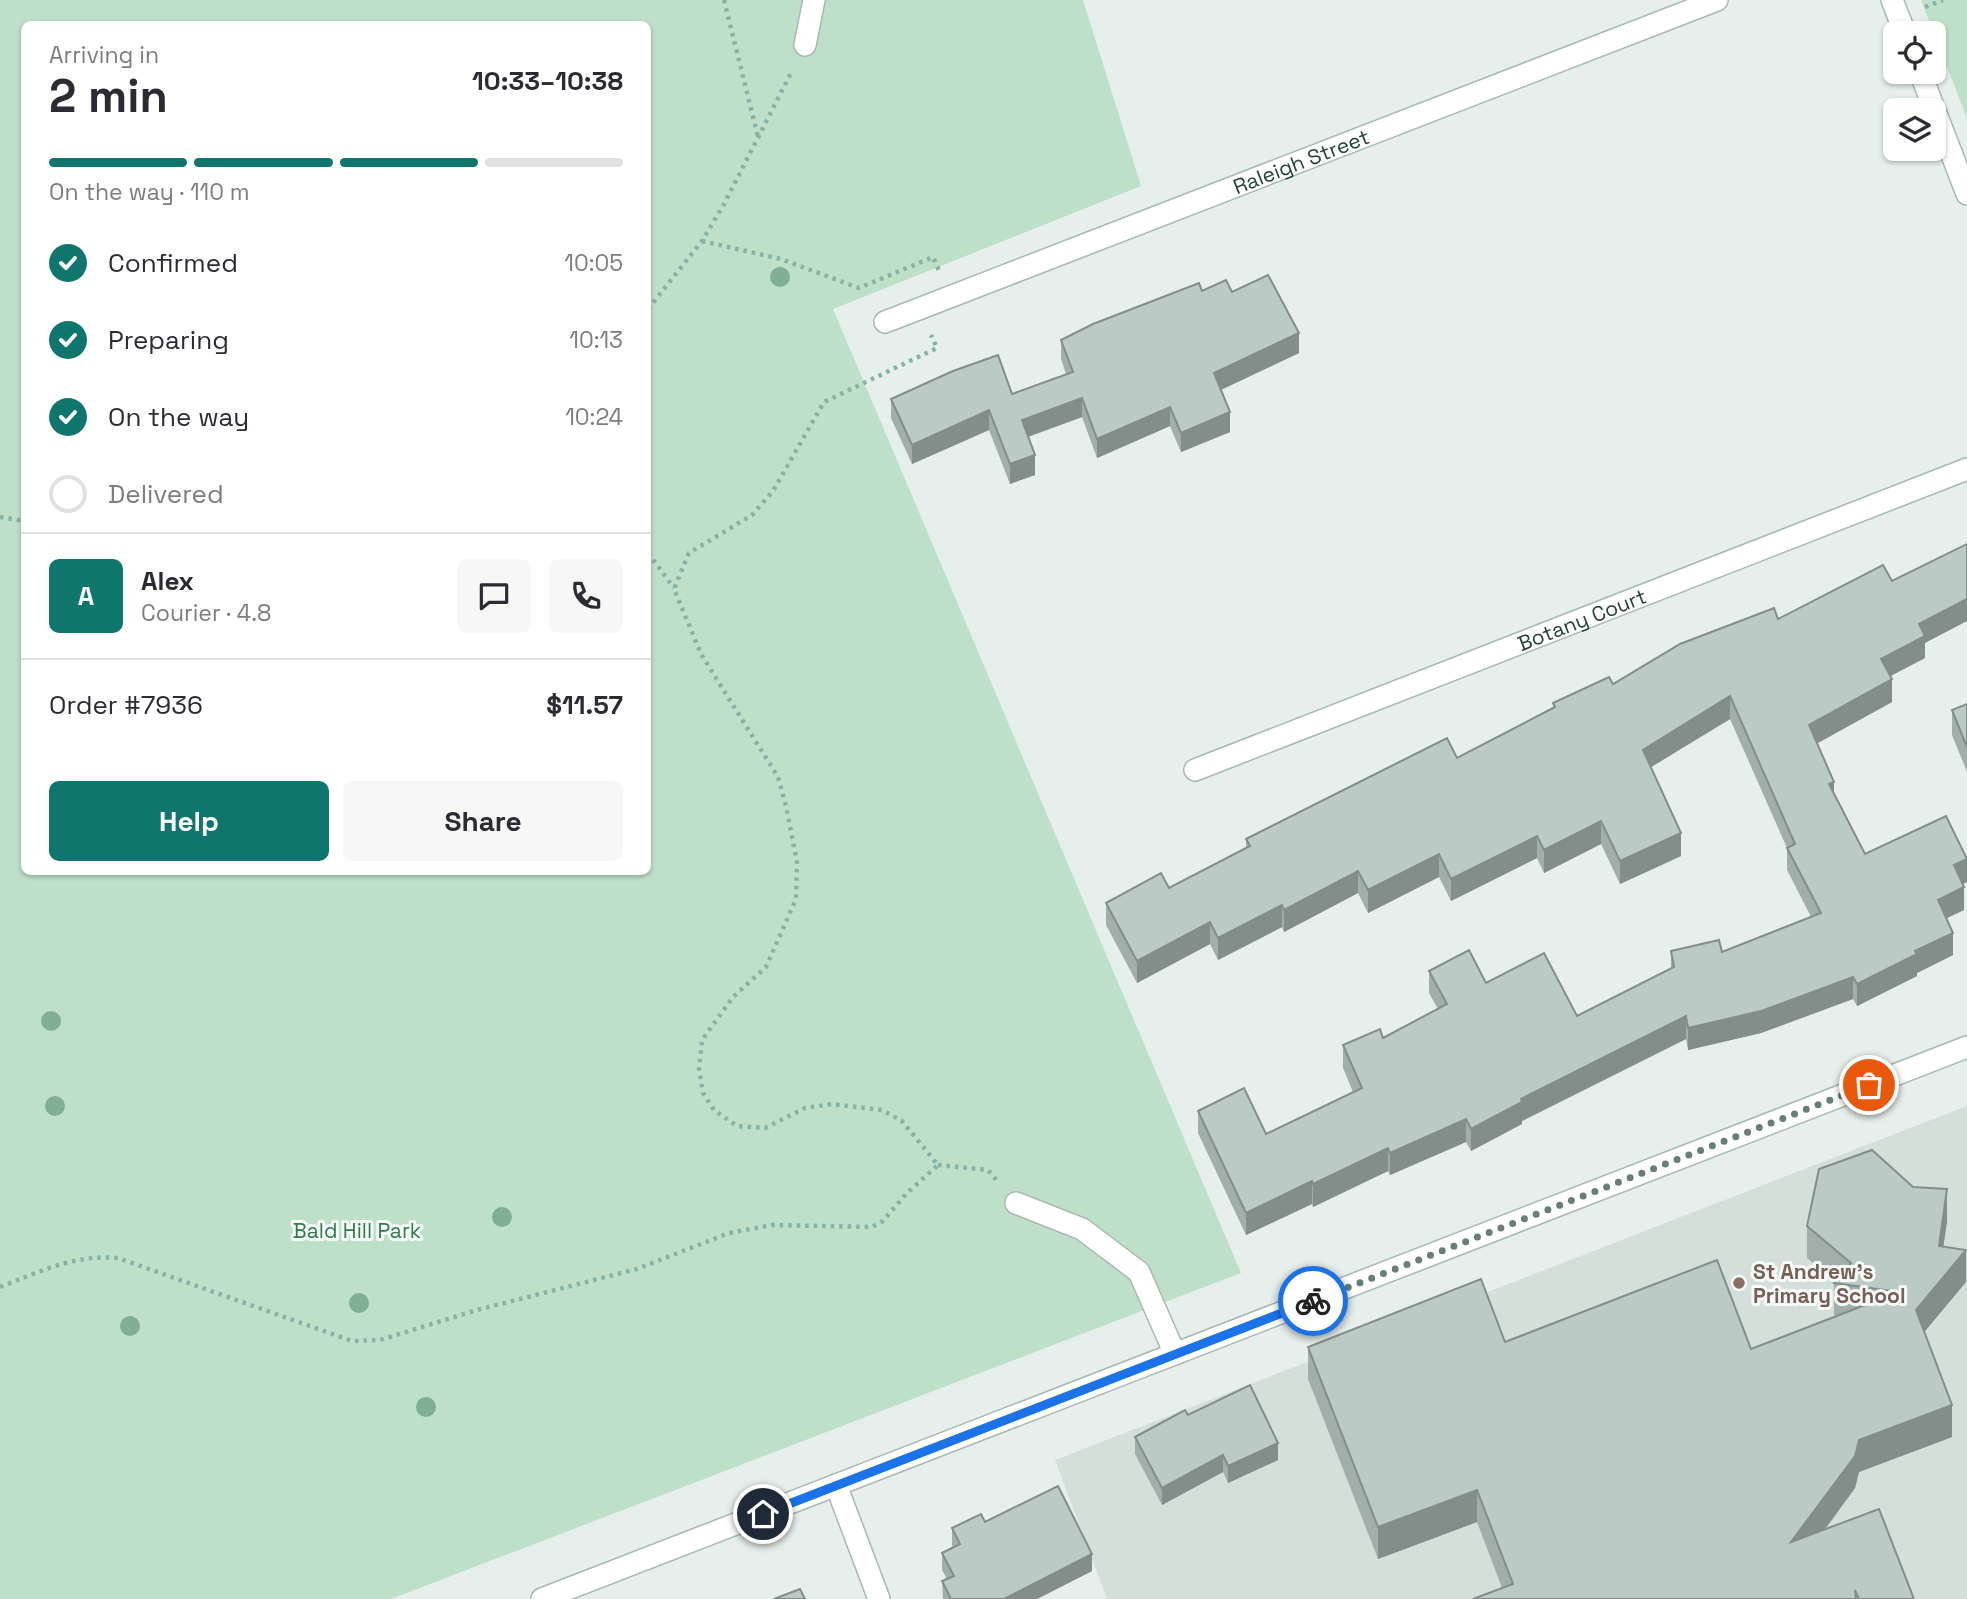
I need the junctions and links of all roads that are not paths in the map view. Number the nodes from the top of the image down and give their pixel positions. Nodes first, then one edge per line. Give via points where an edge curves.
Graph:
1 (814, 0) edge
2 (1717, 0) edge
3 (1892, 0) edge
4 (1900, 21) edge
5 (805, 45) road end
6 (1925, 84) edge
7 (1967, 194) edge
8 (885, 322) dead end
9 (1967, 470) edge
10 (1195, 771) dead end
11 (1967, 1047) edge
12 (1016, 1203) dead end
13 (1175, 1354) junction
14 (836, 1485) junction
15 (542, 1599) edge
16 (879, 1599) edge

1 - 5 street
2 - 8 street, Raleigh Street
3 - 4 street
6 - 7 street
9 - 10 street, Botany Court
11 - 13 street
12 - 13 street via 1082,1229 1139,1272
13 - 14 street
14 - 15 street
14 - 16 street

